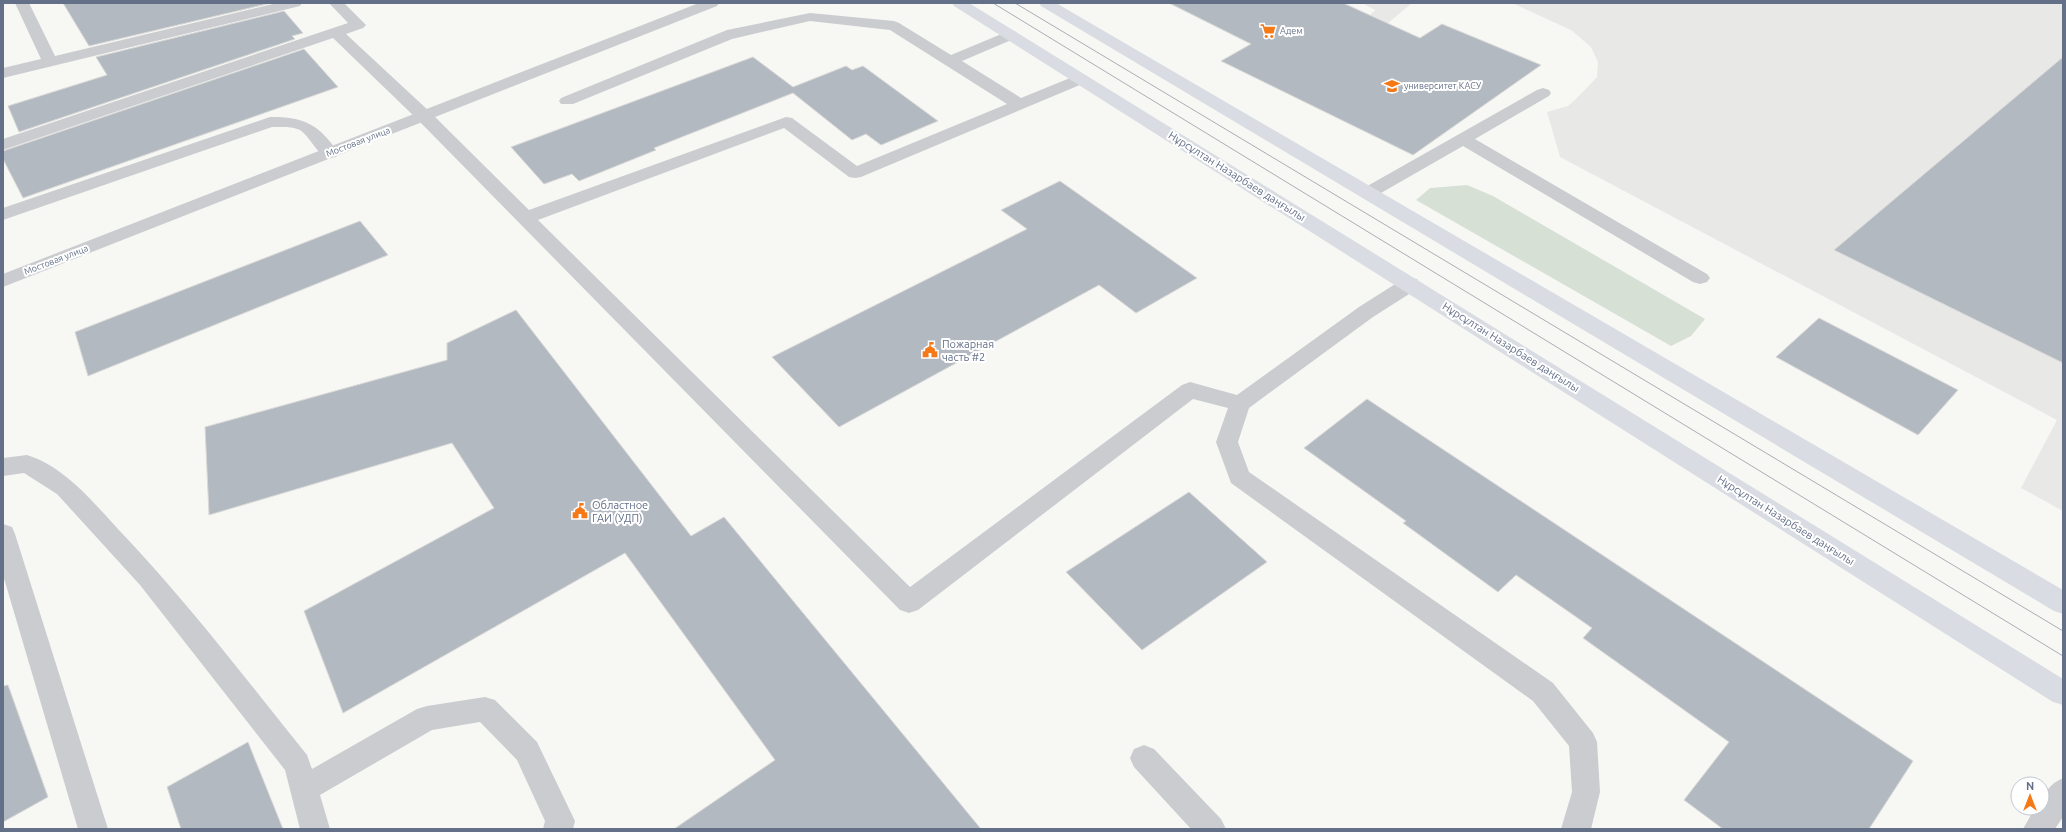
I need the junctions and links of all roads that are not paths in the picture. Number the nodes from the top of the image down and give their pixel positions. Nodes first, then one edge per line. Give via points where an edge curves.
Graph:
1 (22, 3) edge
2 (295, 3) edge
3 (336, 3) edge
4 (712, 3) edge
5 (959, 3) edge
6 (1046, 3) edge
7 (336, 33) junction
8 (1011, 35) junction
9 (50, 61) junction
10 (949, 61) junction
11 (3, 73) edge
12 (1081, 79) junction
13 (1543, 93) dead end
14 (567, 101) dead end
15 (1019, 104) junction
16 (424, 116) junction
17 (1462, 139) junction
18 (3, 145) edge
19 (330, 153) junction
20 (1368, 193) junction
21 (3, 214) edge
22 (525, 218) junction
23 (1700, 278) dead end
24 (3, 281) edge
25 (1410, 284) junction
26 (1240, 404) junction
27 (3, 467) edge
28 (3, 534) edge
29 (2063, 603) edge
30 (2063, 693) edge
31 (1144, 758) dead end
32 (304, 789) junction
33 (2063, 792) edge
34 (93, 829) edge
35 (315, 829) edge
36 (558, 829) edge
37 (1211, 829) edge
38 (1576, 829) edge
39 (2038, 829) edge

1 - 9 street
2 - 9 street
3 - 7 street via 358,25
4 - 16 street, Мостовая улица
5 - 8 main road, Нұрсұлтан Назарбаев даңғылы
6 - 20 main road
7 - 16 street
7 - 18 street
8 - 10 street
8 - 12 main road, Нұрсұлтан Назарбаев даңғылы
9 - 11 street
10 - 14 street via 894,26 810,17 727,35
10 - 15 street
12 - 15 street
12 - 25 main road, Нұрсұлтан Назарбаев даңғылы
13 - 17 street
15 - 22 street via 855,173 786,122
16 - 19 street, Мостовая улица
16 - 22 street
17 - 20 street
17 - 23 street
19 - 21 street via 309,127 301,123 270,122
19 - 24 street, Мостовая улица
20 - 29 main road
22 - 26 street via 909,602 1190,390
25 - 26 street via 1366,312
25 - 30 main road, Нұрсұлтан Назарбаев даңғылы
26 - 38 street via 1227,442 1238,477 1543,692 1583,742 1586,792
27 - 32 street via 27,464 65,488 149,578 297,764
28 - 34 street
31 - 37 street
32 - 35 street
32 - 36 street via 427,718 485,709 527,751 560,821
33 - 39 street

